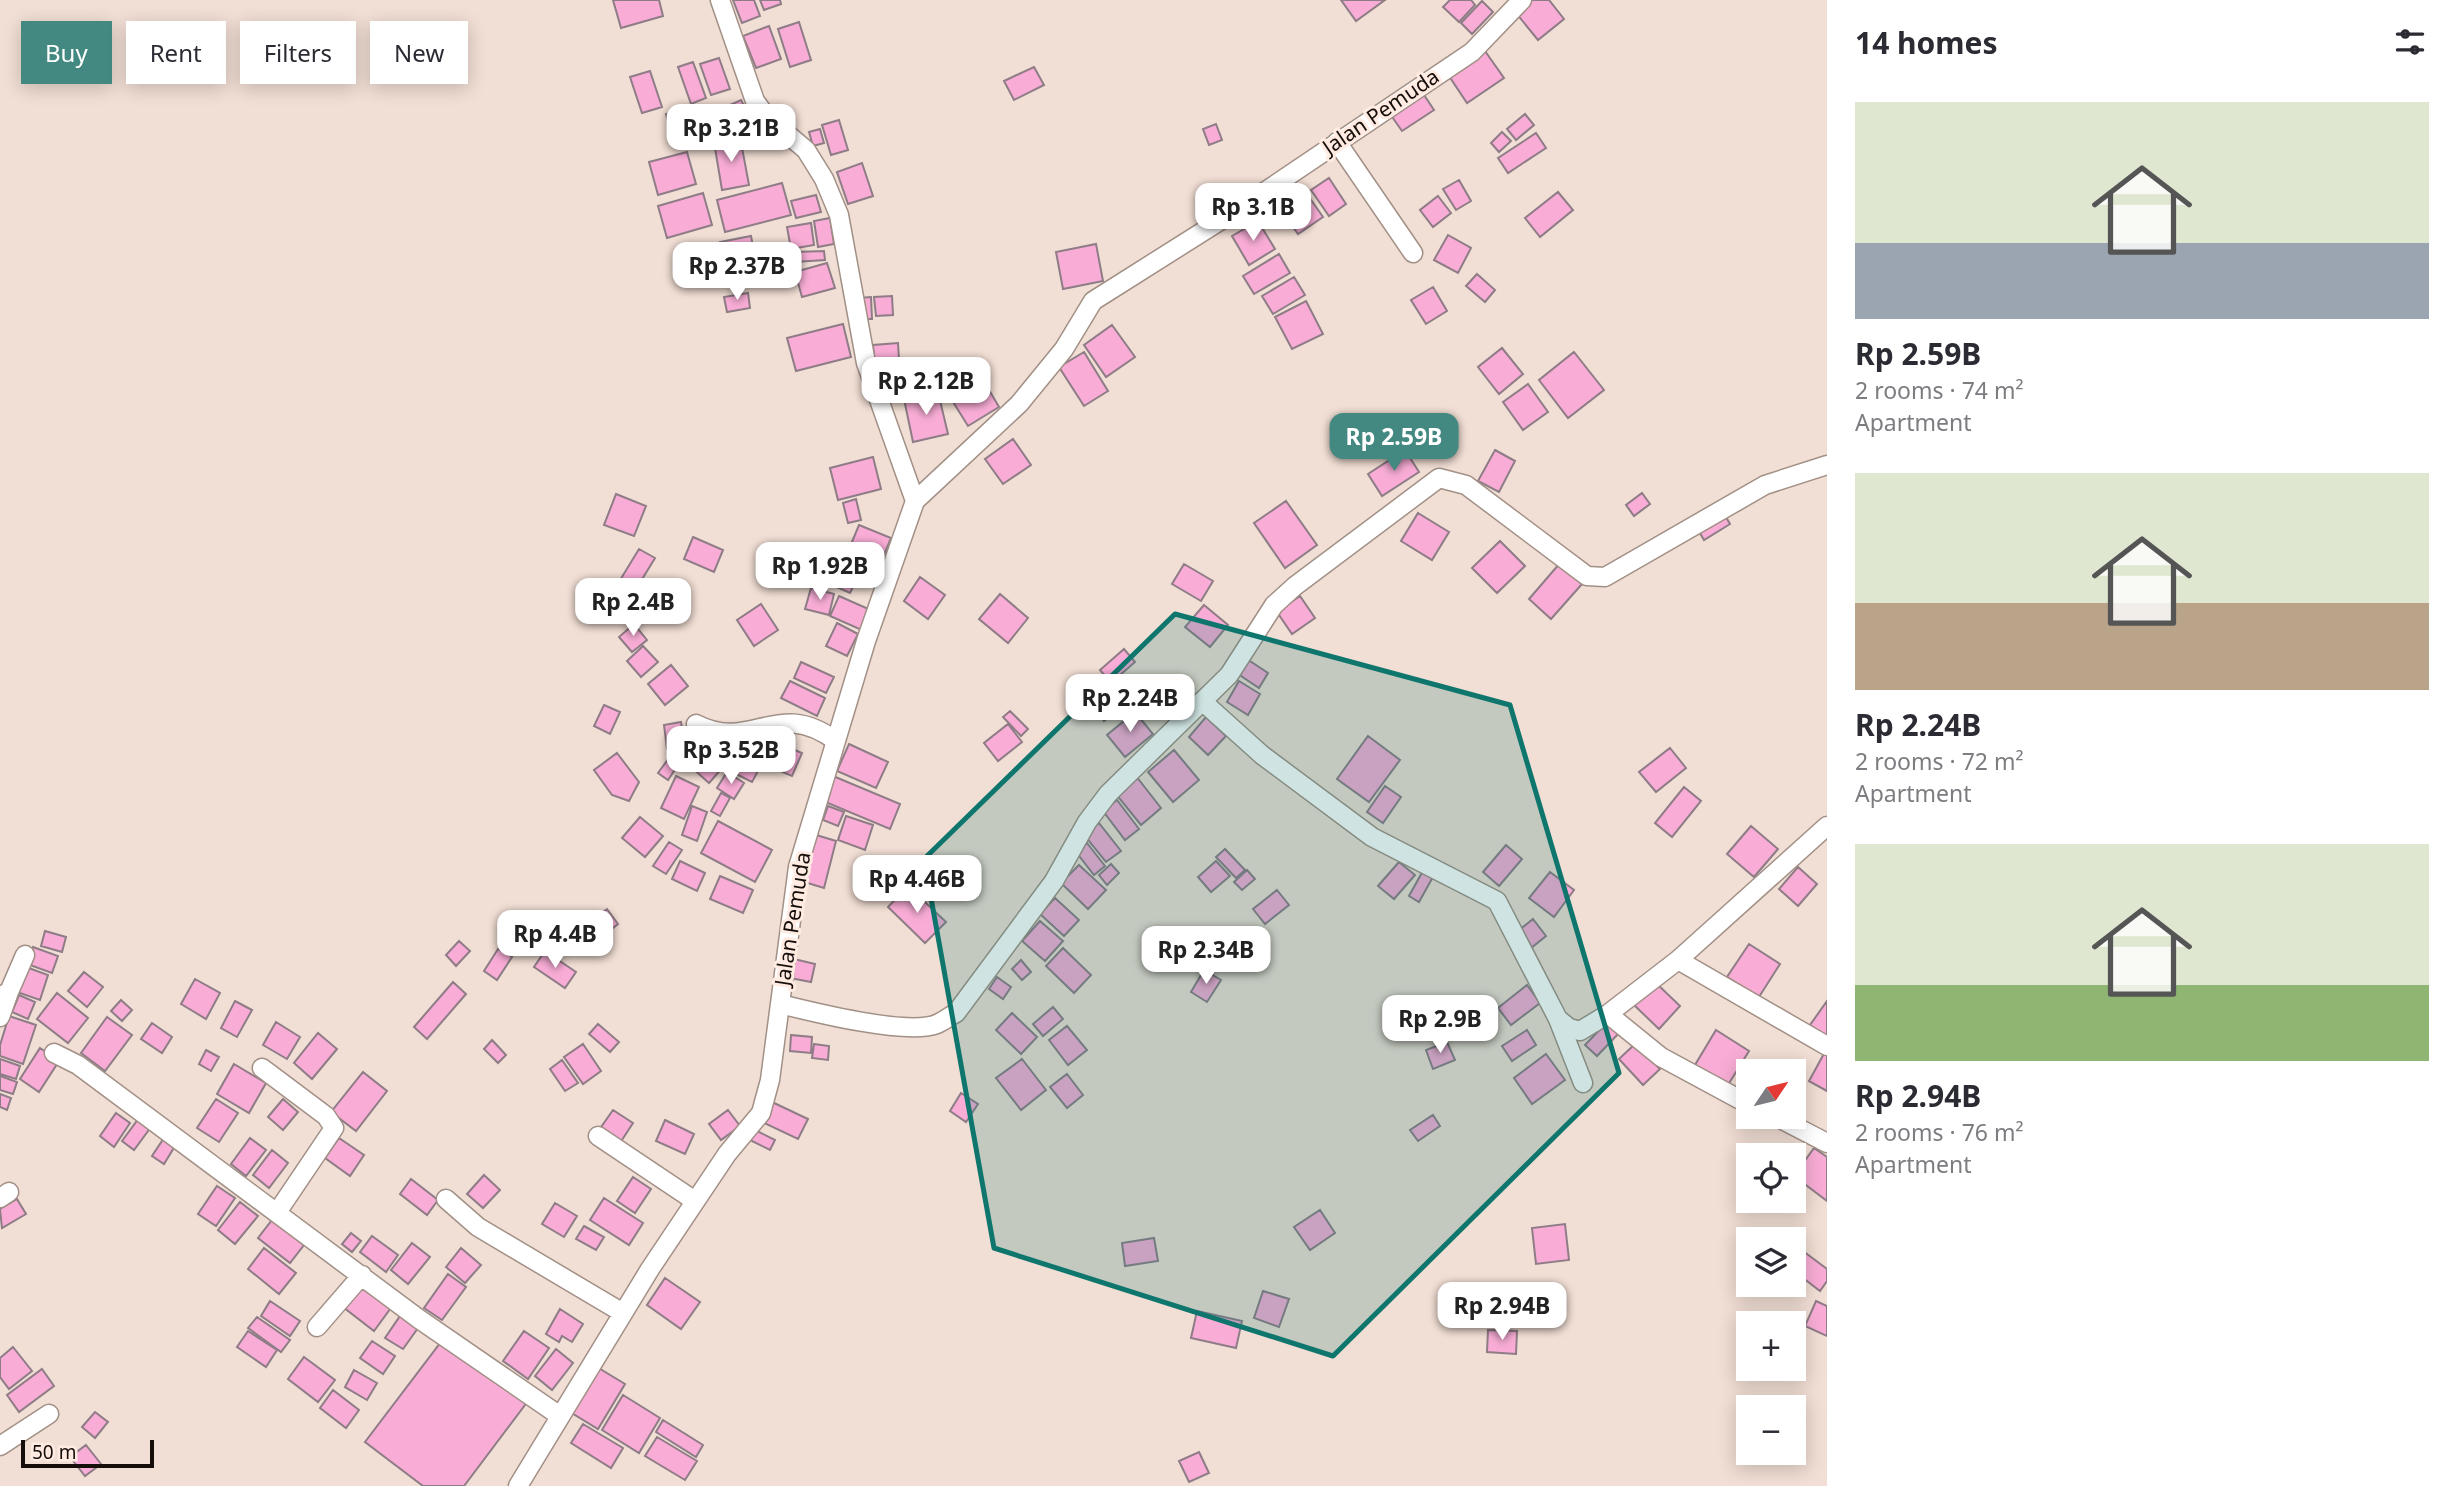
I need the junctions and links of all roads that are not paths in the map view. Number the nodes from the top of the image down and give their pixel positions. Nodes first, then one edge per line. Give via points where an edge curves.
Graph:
1 (720, 0) edge
2 (1522, 0) edge
3 (1337, 142) junction
4 (1413, 253) dead end
5 (1827, 465) edge
6 (915, 501) junction
7 (1202, 701) junction
8 (696, 723) dead end
9 (836, 741) junction
10 (1827, 826) edge
11 (25, 955) dead end
12 (1678, 960) junction
13 (4, 994) edge
14 (780, 1004) junction
15 (1608, 1014) junction
16 (0, 1017) edge
17 (1558, 1019) junction
18 (1827, 1046) edge
19 (54, 1053) dead end
20 (262, 1068) dead end
21 (1583, 1083) dead end
22 (1736, 1098) edge
23 (1800, 1129) edge
24 (598, 1136) dead end
25 (1827, 1143) edge
26 (446, 1199) dead end
27 (695, 1201) junction
28 (278, 1212) junction
29 (362, 1275) junction
30 (623, 1313) junction
31 (317, 1327) dead end
32 (49, 1414) dead end
33 (560, 1416) junction
34 (0, 1446) edge
35 (517, 1486) edge

1 - 6 street via 755,101 806,150 834,203 866,363
2 - 3 street, Jalan Pemuda via 1472,52
3 - 4 street
3 - 6 street, Jalan Pemuda via 1093,301 1064,349 1018,404
5 - 7 street via 1765,485 1605,577 1587,576 1465,485 1439,478 1274,605 1229,675
6 - 9 street, Jalan Pemuda
7 - 14 street via 1108,794 1054,881 956,1013 936,1025 913,1027
7 - 17 street via 1262,755 1372,837 1497,901
8 - 9 street via 729,734 797,722
9 - 14 street, Jalan Pemuda via 798,867
10 - 12 street
11 - 13 street
12 - 15 street
12 - 18 street
13 - 16 street
14 - 27 street, Jalan Pemuda via 761,1113
15 - 17 street via 1580,1031
15 - 22 street via 1661,1057
17 - 21 street
19 - 28 street via 78,1065
20 - 28 street via 326,1116 334,1128
23 - 25 street
24 - 27 street
26 - 30 street via 478,1227
27 - 30 street, Jalan Pemuda
28 - 29 street
29 - 31 street
29 - 33 street
30 - 33 street, Jalan Pemuda
32 - 34 street
33 - 35 street, Jalan Pemuda

